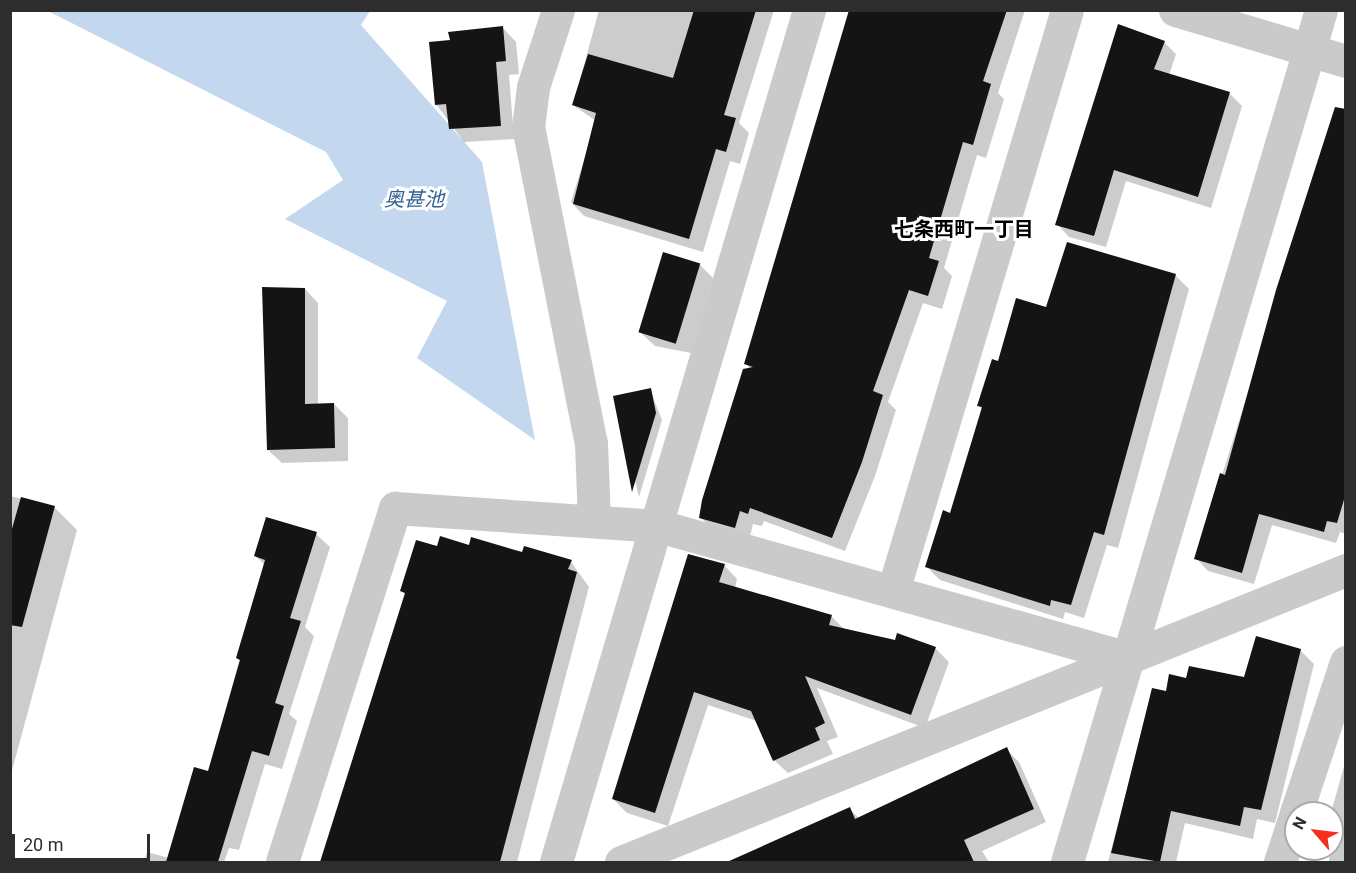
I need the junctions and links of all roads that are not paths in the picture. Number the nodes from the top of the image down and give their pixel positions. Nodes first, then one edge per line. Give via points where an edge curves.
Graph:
1 (558, 10) edge
2 (809, 10) edge
3 (1067, 10) edge
4 (1175, 10) edge
5 (1321, 10) edge
6 (1309, 49) junction
7 (1346, 61) edge
8 (594, 521) junction
9 (659, 526) junction
10 (1346, 570) edge
11 (892, 591) junction
12 (1128, 658) junction
13 (1346, 662) edge
14 (1300, 801) edge
15 (282, 862) edge
16 (556, 862) edge
17 (621, 862) edge
18 (1067, 862) edge

1 - 8 street via 533,87 528,126 591,443
2 - 9 street
3 - 11 street
4 - 6 street
5 - 6 street
6 - 7 street
6 - 12 street
8 - 9 street
8 - 15 street via 395,508
9 - 11 street
9 - 16 street
10 - 12 street
11 - 12 street
12 - 17 street
12 - 18 street
13 - 14 street

